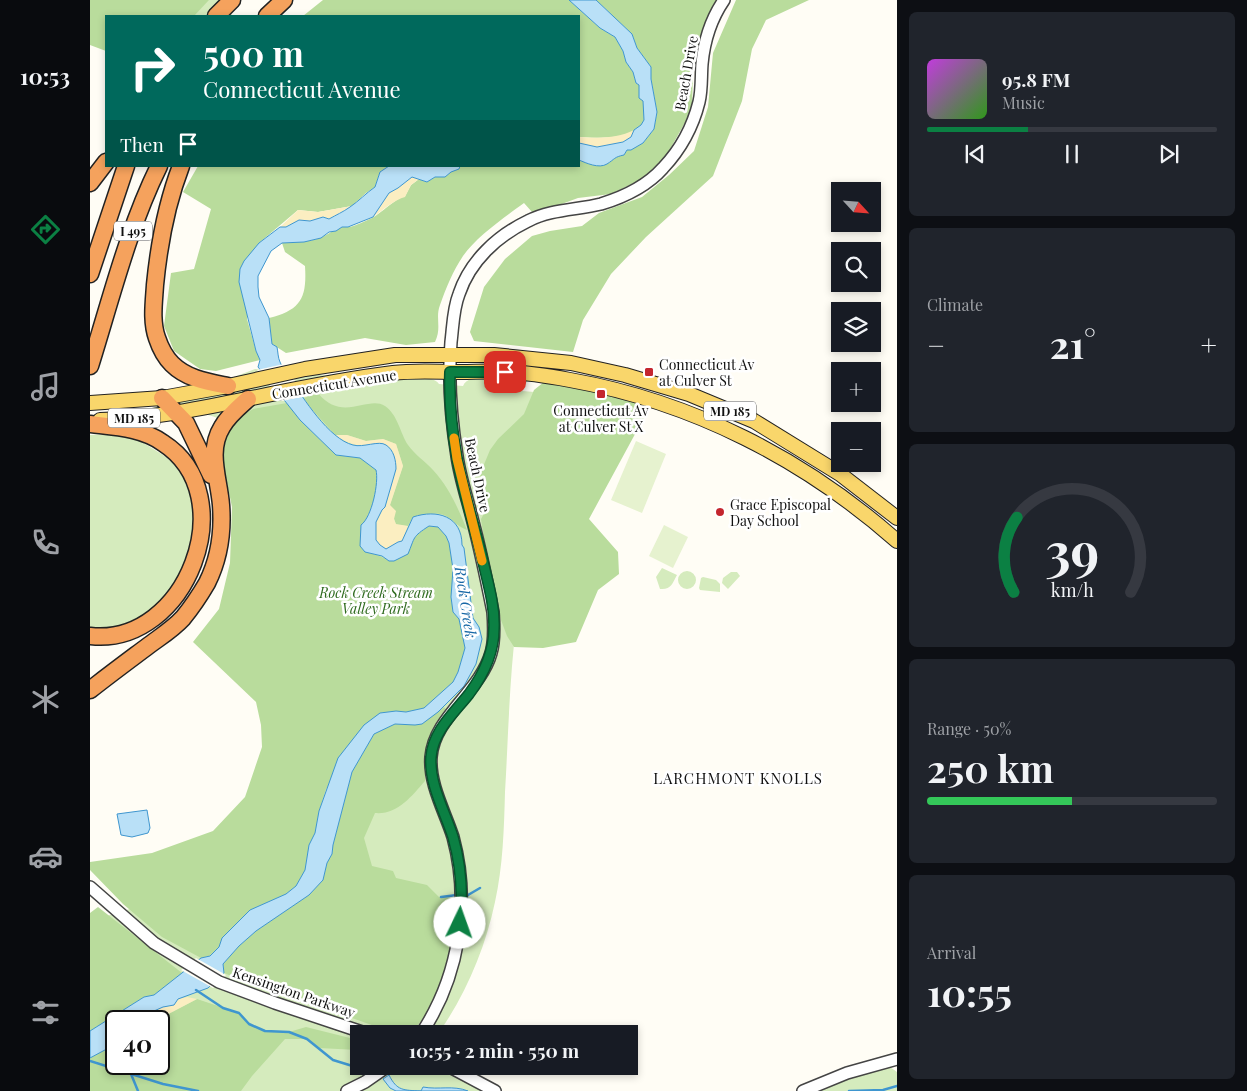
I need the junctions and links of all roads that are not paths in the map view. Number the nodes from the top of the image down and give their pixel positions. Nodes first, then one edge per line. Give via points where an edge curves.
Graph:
1 (232, 0) edge
2 (284, 0) edge
3 (289, 0) edge
4 (724, 0) edge
5 (217, 15) edge
6 (268, 15) edge
7 (276, 15) edge
8 (105, 163) edge
9 (126, 167) edge
10 (159, 167) edge
11 (181, 167) edge
12 (90, 183) edge
13 (90, 274) edge
14 (450, 355) junction
15 (90, 366) edge
16 (450, 372) junction
17 (228, 386) junction
18 (162, 398) junction
19 (254, 398) junction
20 (90, 402) edge
21 (177, 413) junction
22 (90, 420) edge
23 (90, 424) edge
24 (827, 465) junction
25 (818, 479) junction
26 (217, 488) junction
27 (897, 518) edge
28 (897, 541) edge
29 (90, 636) edge
30 (90, 690) edge
31 (90, 887) edge
32 (426, 1025) edge
33 (350, 1028) edge
34 (897, 1060) edge
35 (375, 1075) edge
36 (465, 1075) edge
37 (347, 1091) edge
38 (495, 1091) edge
39 (803, 1091) edge

1 - 5 highway
2 - 6 highway
3 - 7 highway
4 - 14 street, Beach Drive via 707,36 700,101 693,122 673,158 626,195 600,204 558,210 503,234 482,254 465,279 455,309
8 - 12 highway
9 - 13 highway, I 495
10 - 15 highway, I 495 via 125,254
11 - 17 highway via 160,239 153,322 156,337 162,350 180,370 204,381
14 - 16 street, Beach Drive
14 - 17 main road, Connecticut Avenue / MD 185 via 395,355 305,369
14 - 24 main road, Connecticut Avenue / MD 185 via 538,359 625,375 689,394 754,421
16 - 19 main road, Connecticut Avenue / MD 185 via 396,372
16 - 25 main road, Connecticut Avenue / MD 185 via 505,372 550,377 634,394 734,432
16 - 32 street, Beach Drive via 457,459 494,612 494,628 492,653 480,677 442,726 431,757 432,777 459,865 462,908 457,953 441,999
17 - 18 main road, Connecticut Avenue / MD 185
18 - 20 main road, Connecticut Avenue / MD 185
18 - 21 highway
19 - 21 main road, Connecticut Avenue / MD 185
19 - 26 highway via 230,415 218,436 214,455
21 - 22 main road, Connecticut Avenue / MD 185
21 - 26 highway via 186,422
23 - 29 highway via 137,431 164,443 187,467 195,482 201,517 199,544 192,569 174,599 133,630 118,636
24 - 25 main road
24 - 27 main road, Connecticut Avenue / MD 185
25 - 28 main road, Connecticut Avenue / MD 185
26 - 30 highway via 221,502 220,540 208,581 196,601 166,633
31 - 33 street, Kensington Parkway via 154,942 219,982
34 - 39 street via 847,1072
35 - 37 street
36 - 38 street

